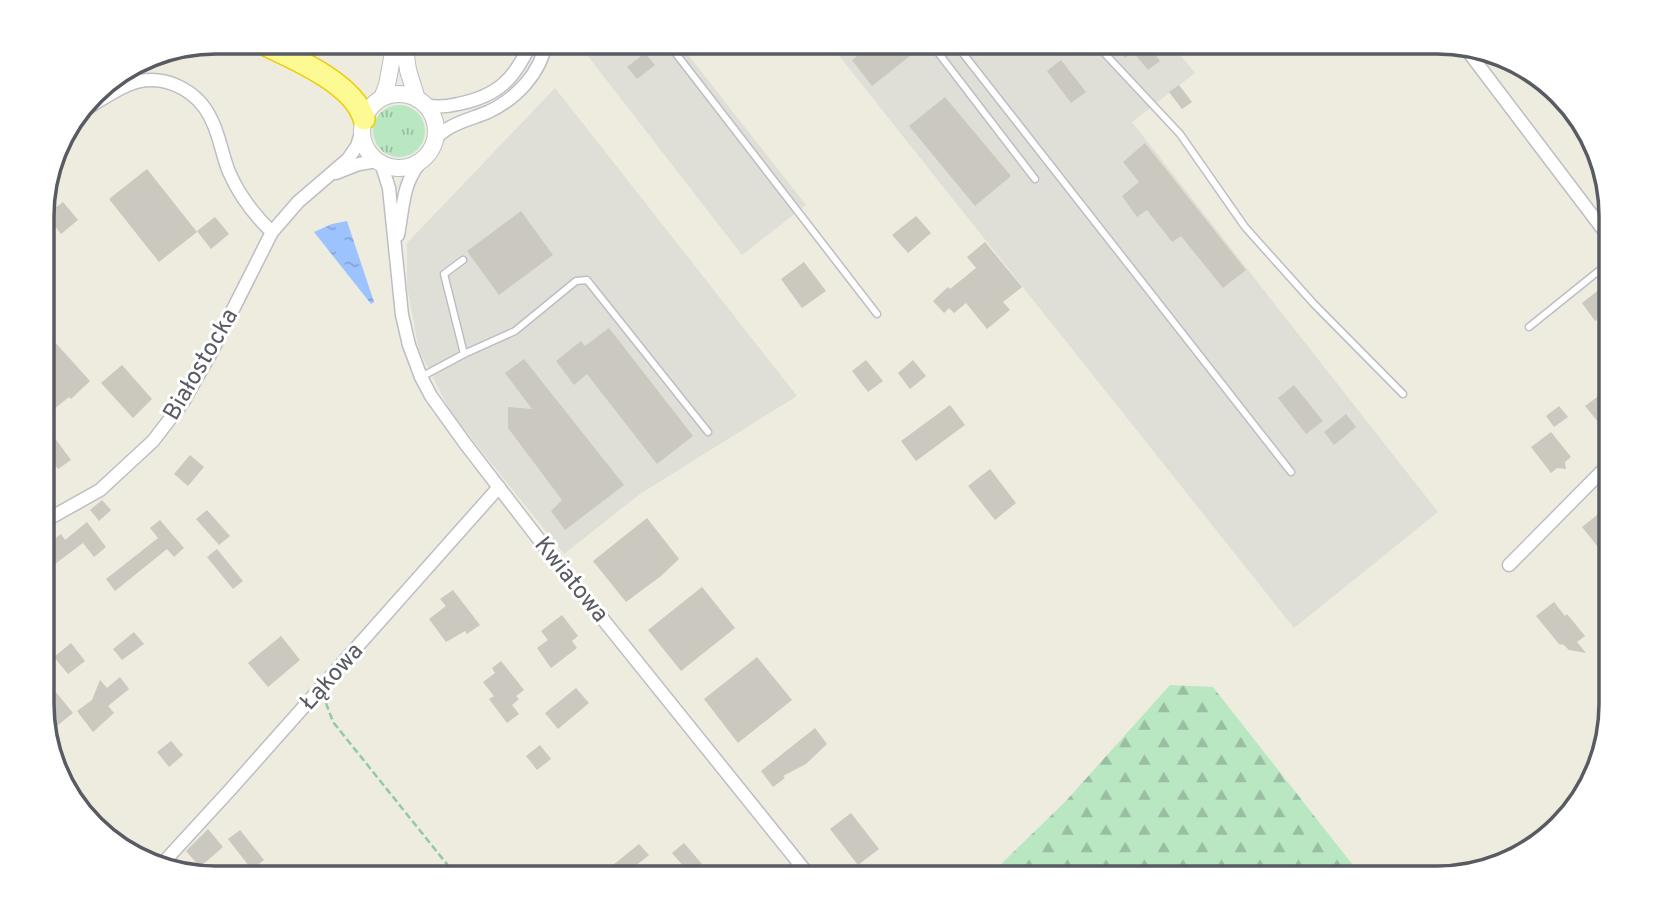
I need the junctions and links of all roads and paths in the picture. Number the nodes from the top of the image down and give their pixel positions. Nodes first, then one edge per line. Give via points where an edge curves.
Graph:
1 (940, 54) edge
2 (964, 54) edge
3 (1105, 54) edge
4 (286, 55) edge
5 (393, 55) edge
6 (406, 55) edge
7 (525, 55) edge
8 (542, 55) edge
9 (677, 55) edge
10 (1473, 59) edge
11 (109, 96) edge
12 (382, 98) junction
13 (421, 102) junction
14 (363, 125) junction
15 (435, 139) junction
16 (426, 156) junction
17 (379, 162) junction
18 (326, 178) junction
19 (1035, 179) dead end
20 (1599, 224) edge
21 (272, 232) junction
22 (396, 250) junction
23 (463, 260) dead end
24 (1599, 271) edge
25 (877, 314) dead end
26 (1529, 327) dead end
27 (464, 354) junction
28 (421, 377) junction
29 (1403, 394) dead end
30 (708, 432) dead end
31 (1291, 472) dead end
32 (1599, 474) edge
33 (499, 487) junction
34 (54, 516) edge
35 (1509, 565) dead end
36 (325, 683) junction
37 (167, 858) edge
38 (448, 866) edge
39 (801, 866) edge

1 - 19 lane
2 - 31 lane
3 - 29 lane via 1180,134 1245,227
4 - 14 highway via 349,95 361,109
5 - 12 street
6 - 13 street
7 - 13 street via 516,72 490,95 442,108
8 - 15 street via 535,72 508,101 448,127
9 - 25 lane
10 - 20 street
11 - 21 street via 148,80 169,82 188,91 203,104 213,122 240,195
12 - 13 street via 400,94
12 - 14 street via 369,109
13 - 15 street via 434,121
14 - 17 street via 365,147
14 - 18 street, Białostocka via 348,159
15 - 16 street
16 - 17 street via 400,168
16 - 22 street, Kwiatowa via 408,179
17 - 18 street, Białostocka via 359,164
17 - 22 street, Kwiatowa via 389,188
18 - 21 street, Białostocka
21 - 34 street, Białostocka via 183,402 153,441 100,490
22 - 28 street, Kwiatowa via 402,315
23 - 27 lane via 443,274
24 - 26 lane
27 - 28 lane
27 - 30 lane via 515,331 576,281 587,280
28 - 33 street, Kwiatowa via 442,413
32 - 35 street
33 - 36 street, Łąkowa
33 - 39 street, Kwiatowa
36 - 37 street, Łąkowa
36 - 38 path via 325,701 333,722

